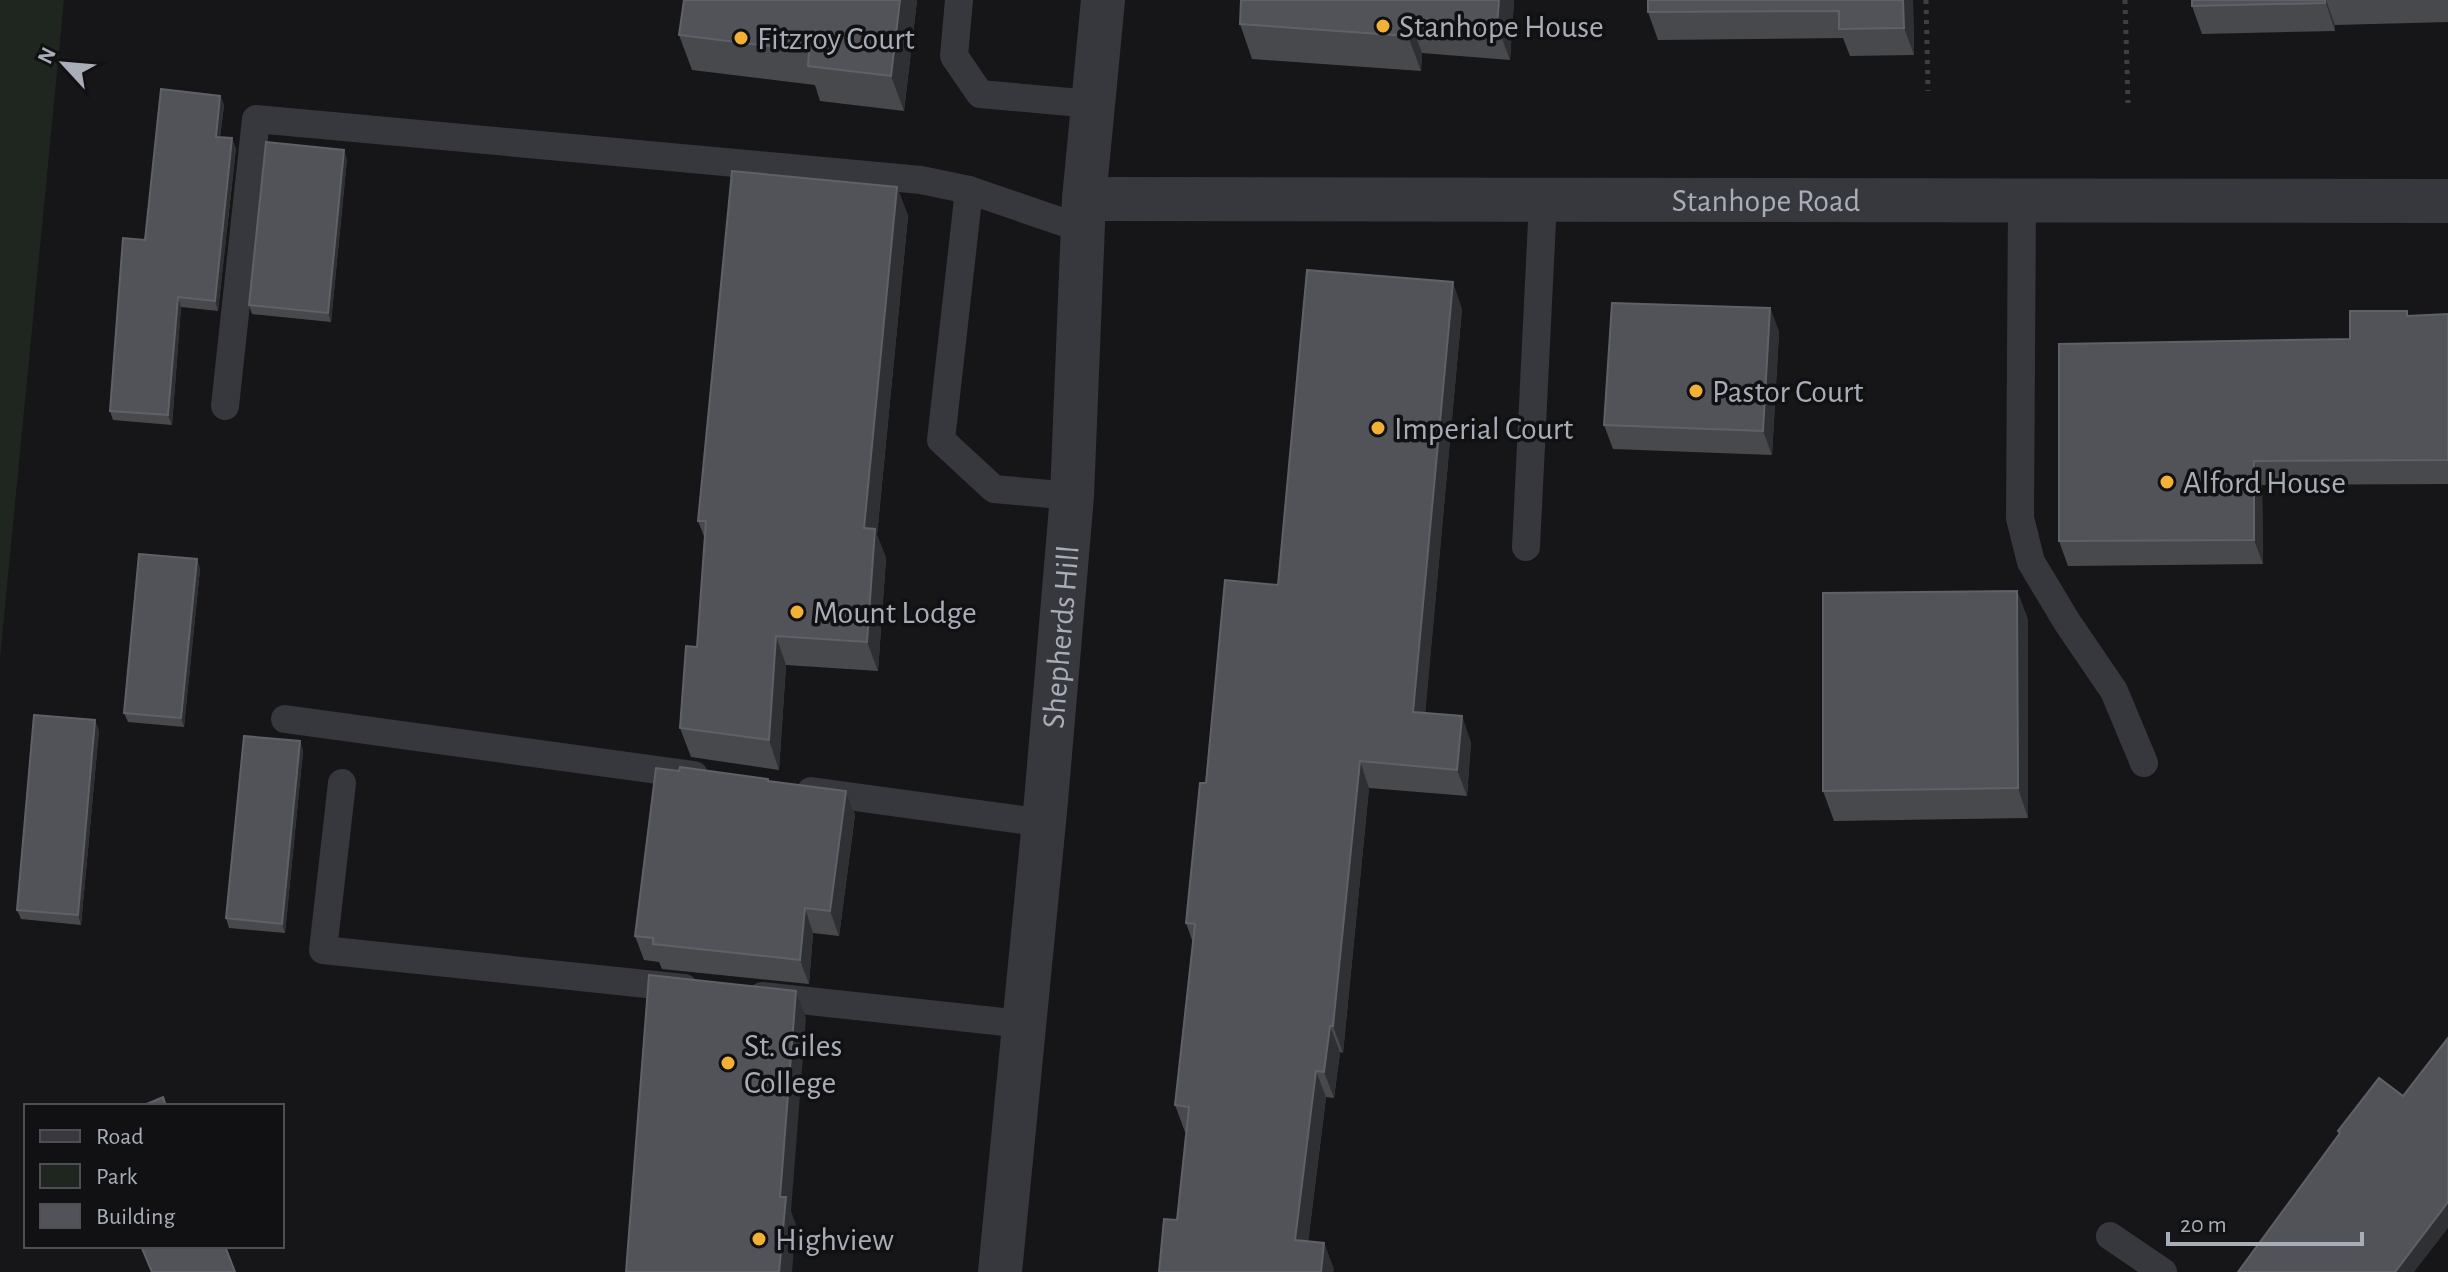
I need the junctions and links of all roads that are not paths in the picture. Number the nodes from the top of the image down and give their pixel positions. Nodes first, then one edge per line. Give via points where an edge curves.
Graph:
1 (959, 0) edge
2 (1103, 0) edge
3 (1092, 104) junction
4 (969, 190) junction
5 (2022, 200) junction
6 (1543, 201) junction
7 (2448, 201) edge
8 (1083, 214) junction
9 (225, 406) dead end
10 (1072, 496) junction
11 (1526, 547) dead end
12 (285, 719) dead end
13 (2144, 763) dead end
14 (728, 780) edge
15 (342, 783) dead end
16 (791, 788) edge
17 (1044, 823) junction
18 (705, 990) edge
19 (737, 994) edge
20 (1023, 1024) junction
21 (2110, 1236) dead end
22 (1000, 1272) edge
23 (2163, 1272) edge

1 - 3 lane via 954,56 980,94
2 - 3 street, Shepherds Hill
3 - 8 street, Shepherds Hill
4 - 8 lane
4 - 9 lane via 921,180 256,119
4 - 10 lane via 941,440 994,489
5 - 6 street, Stanhope Road
5 - 7 street, Stanhope Road
5 - 13 lane via 2020,518 2031,562 2114,691
6 - 8 street, Stanhope Road
6 - 11 lane
8 - 10 street, Shepherds Hill
10 - 17 street, Shepherds Hill
12 - 14 lane
15 - 18 lane via 323,950
16 - 17 lane
17 - 20 street, Shepherds Hill
19 - 20 lane
20 - 22 street, Shepherds Hill
21 - 23 lane

